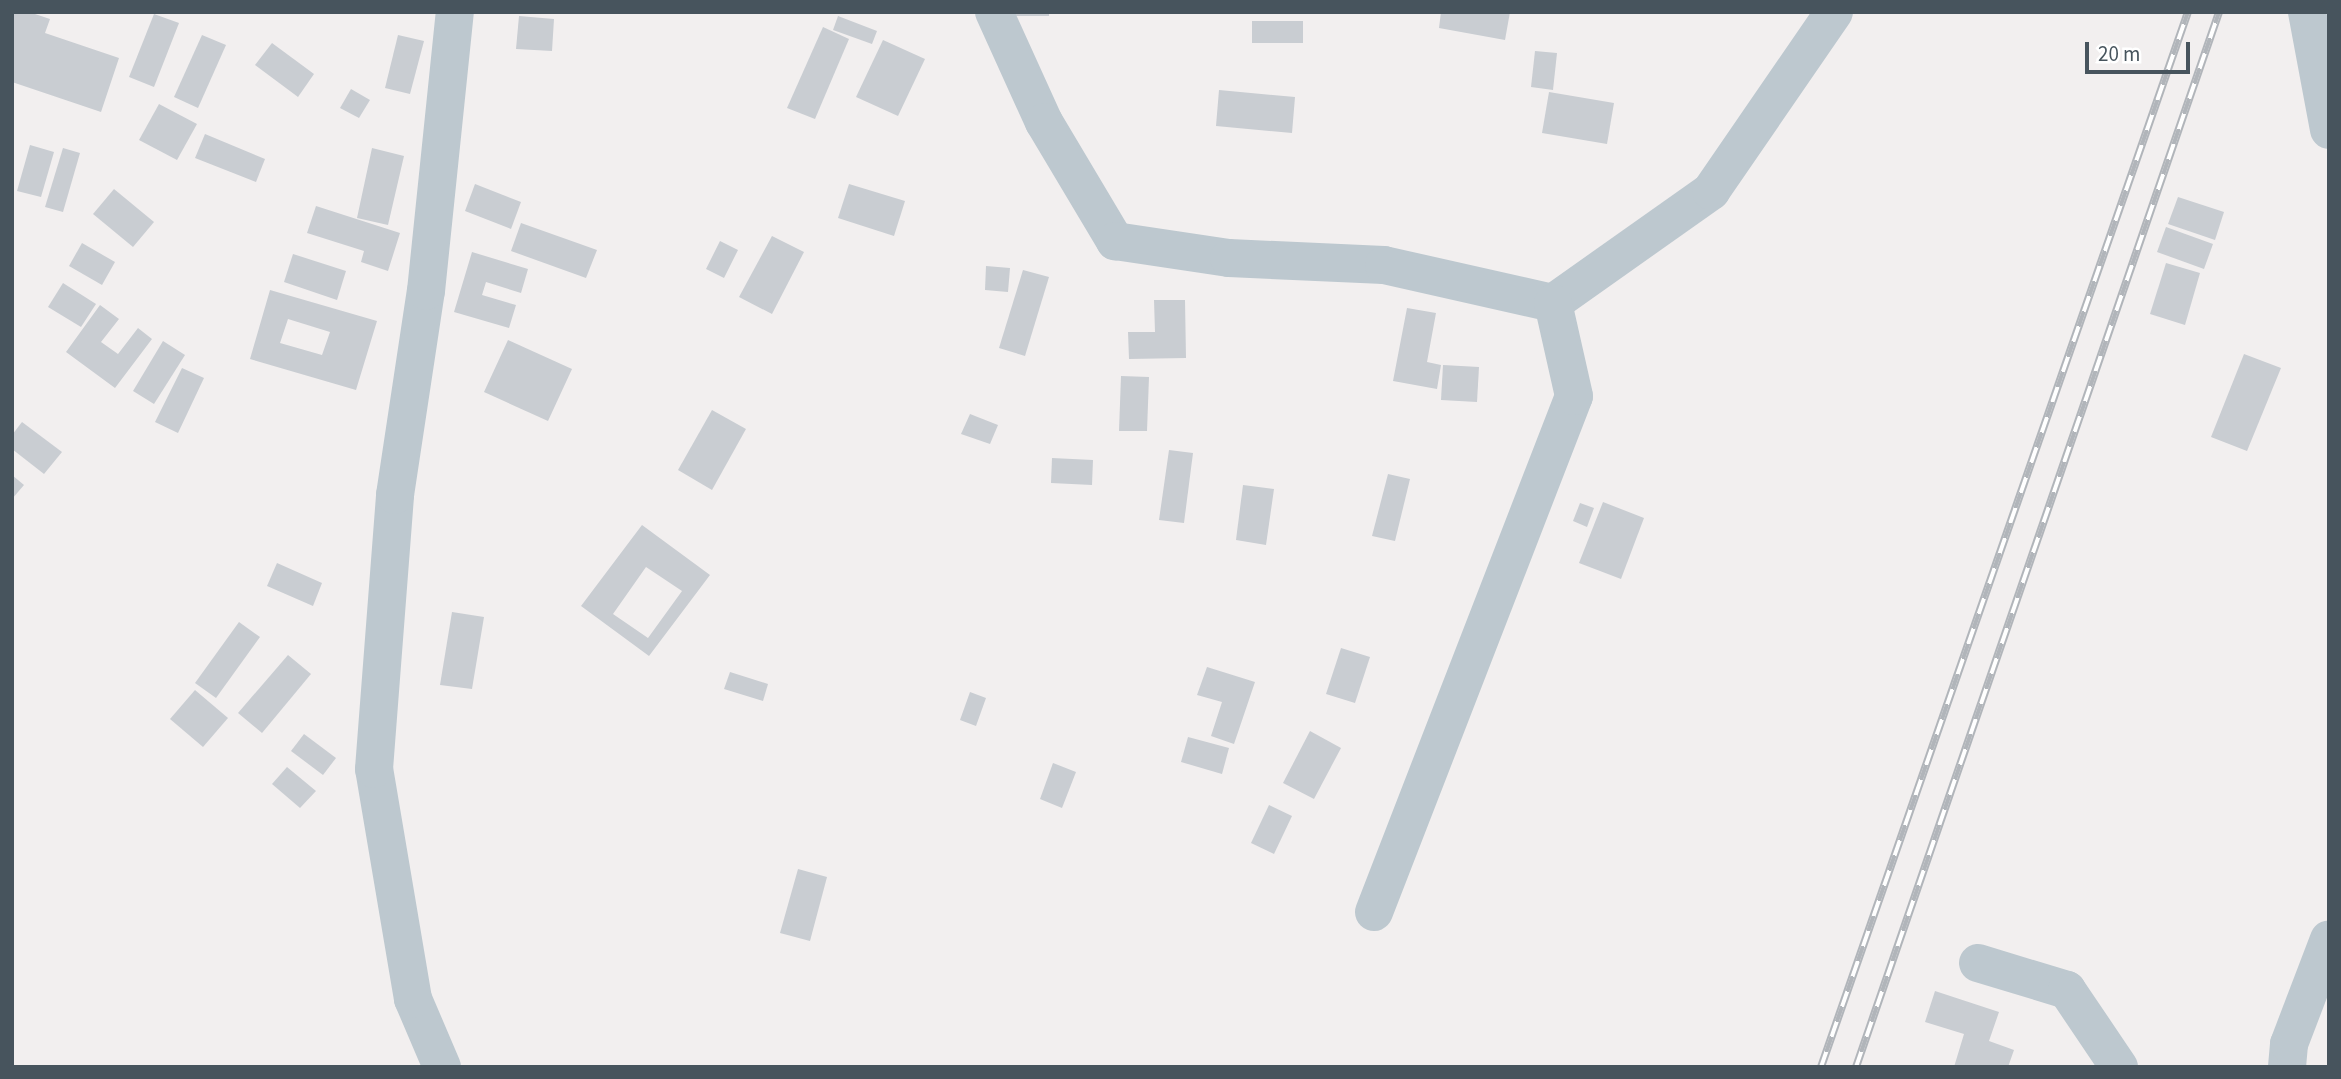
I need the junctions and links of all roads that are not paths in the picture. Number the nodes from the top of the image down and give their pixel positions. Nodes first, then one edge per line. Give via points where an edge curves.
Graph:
1 (455, 12) edge
2 (994, 12) edge
3 (1834, 12) edge
4 (2306, 12) edge
5 (2329, 130) edge
6 (1553, 303) junction
7 (1374, 912) dead end
8 (2329, 939) edge
9 (1978, 963) dead end
10 (442, 1067) edge
11 (2119, 1067) edge
12 (2287, 1067) edge

1 - 10 street via 426,291 395,495 374,769 413,999
2 - 6 street via 1044,122 1115,241 1229,258 1384,265
3 - 6 street via 1711,191
4 - 5 street
6 - 7 street via 1574,396
8 - 12 street via 2289,1044
9 - 11 street via 2067,990

